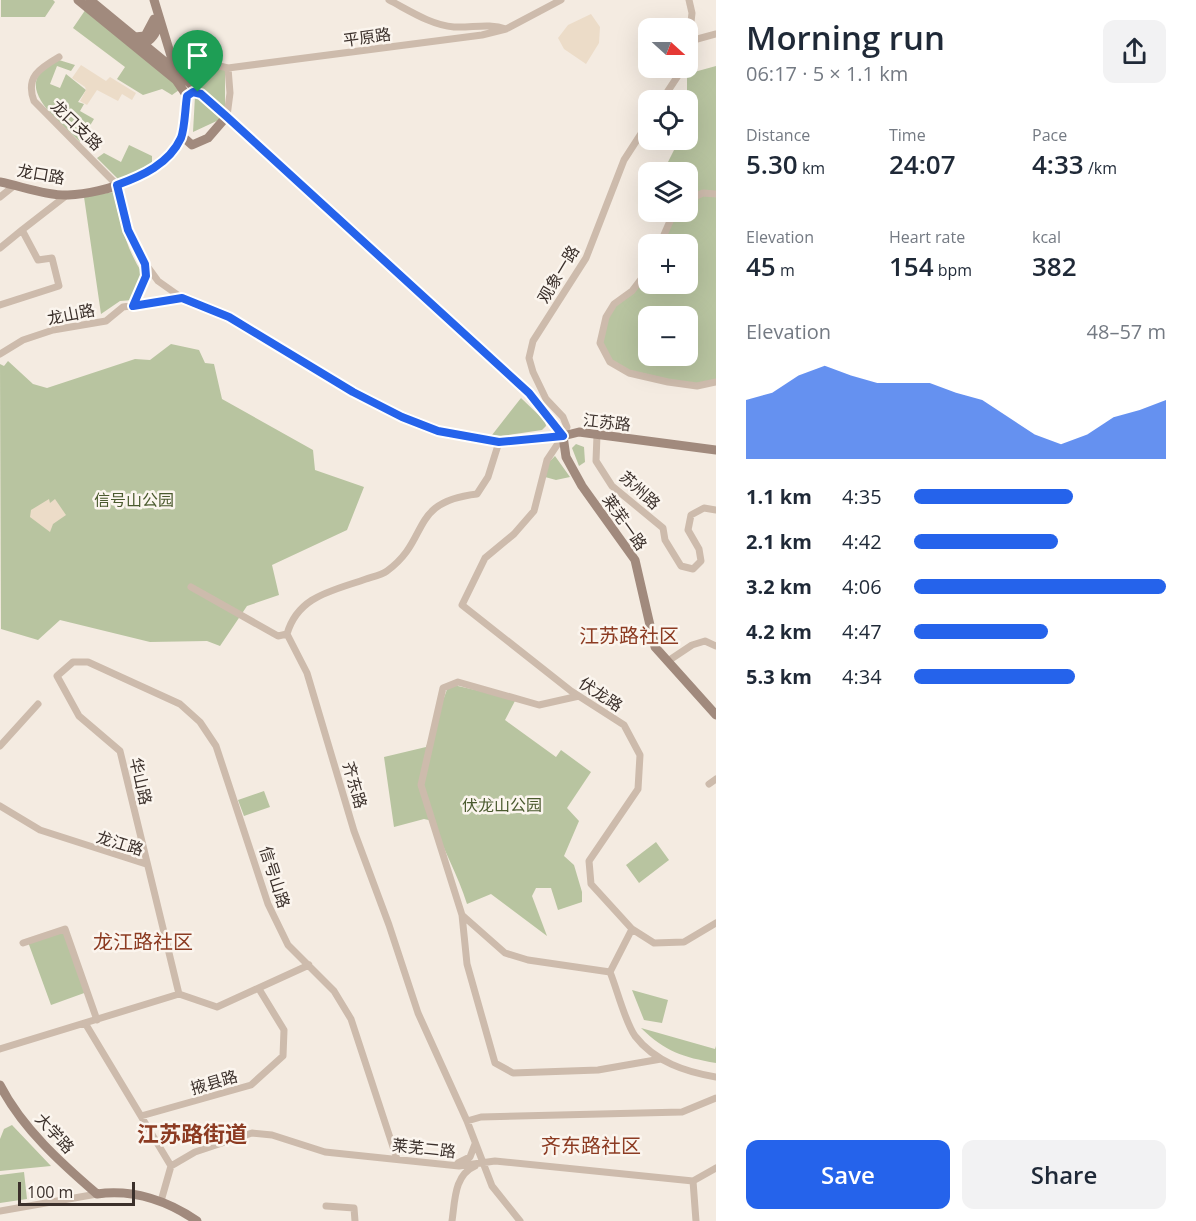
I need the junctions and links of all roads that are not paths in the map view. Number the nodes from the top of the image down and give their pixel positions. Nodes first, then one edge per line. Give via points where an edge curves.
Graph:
1 (78, 0) edge
2 (90, 0) edge
3 (154, 0) edge
4 (389, 0) edge
5 (561, 0) edge
6 (689, 0) edge
7 (156, 10) junction
8 (692, 18) edge
9 (506, 29) junction
10 (716, 34) edge
11 (698, 39) edge
12 (132, 40) junction
13 (144, 44) junction
14 (170, 54) junction
15 (59, 57) dead end
16 (228, 68) junction
17 (176, 70) junction
18 (201, 94) junction
19 (187, 96) junction
20 (226, 116) junction
21 (182, 136) junction
22 (638, 138) edge
23 (192, 145) junction
24 (174, 150) junction
25 (0, 182) edge
26 (15, 185) junction
27 (117, 185) junction
28 (716, 194) edge
29 (67, 195) junction
30 (698, 195) edge
31 (0, 196) edge
32 (22, 230) junction
33 (0, 248) edge
34 (145, 264) junction
35 (638, 284) edge
36 (182, 298) junction
37 (0, 305) edge
38 (133, 306) junction
39 (0, 354) edge
40 (716, 382) edge
41 (597, 435) junction
42 (563, 436) junction
43 (499, 442) junction
44 (716, 450) edge
45 (716, 510) edge
46 (191, 588) dead end
47 (287, 634) junction
48 (716, 646) edge
49 (668, 661) junction
50 (73, 662) joint
51 (579, 696) junction
52 (39, 704) dead end
53 (716, 716) edge
54 (0, 746) edge
55 (0, 806) edge
56 (146, 864) junction
57 (462, 915) junction
58 (716, 923) edge
59 (632, 928) junction
60 (23, 943) dead end
61 (309, 965) junction
62 (610, 972) junction
63 (259, 989) junction
64 (179, 994) junction
65 (97, 1020) junction
66 (86, 1023) junction
67 (0, 1049) edge
68 (661, 1059) junction
69 (716, 1077) edge
70 (0, 1085) edge
71 (716, 1098) edge
72 (141, 1116) junction
73 (467, 1121) junction
74 (476, 1143) junction
75 (397, 1159) junction
76 (483, 1162) junction
77 (447, 1165) junction
78 (171, 1166) junction
79 (716, 1168) edge
80 (693, 1181) junction
81 (458, 1185) junction
82 (97, 1194) junction
83 (161, 1201) junction
84 (326, 1206) dead end
85 (0, 1211) edge
86 (197, 1221) edge
87 (355, 1221) edge
88 (452, 1221) edge
89 (520, 1221) edge
90 (696, 1221) edge

1 - 12 main road, 江苏路
2 - 12 main road, 江苏路
3 - 7 main road
4 - 9 street via 434,23 456,27 496,25
5 - 9 street, 平原路
6 - 8 street
7 - 12 main road via 146,36
7 - 13 main road via 156,32
7 - 14 main road
9 - 16 street, 平原路
10 - 11 street
12 - 13 main road, 江苏路
12 - 19 main road, 江苏路 via 177,80
13 - 17 main road, 江苏路
14 - 16 street, 平原路
14 - 17 main road
15 - 27 street, 龙口支路 via 40,68 32,79 34,101
16 - 20 street via 230,93
17 - 18 main road, 江苏路
17 - 19 main road
18 - 19 main road via 193,92
18 - 20 main road, 江苏路
19 - 21 main road, 龙口路
20 - 23 main road, 龙口路 via 208,138
20 - 42 main road, 江苏路 via 529,393
21 - 23 main road
21 - 24 main road, 龙口路
22 - 42 street, 观象一路 via 624,160 586,258 533,341 529,358 533,372 546,399 563,417 567,427
23 - 24 main road, 龙口路
24 - 27 main road, 龙口路 via 147,175
25 - 26 main road, 龙口路
26 - 29 main road, 龙口路
26 - 31 street
27 - 29 main road, 龙口路
27 - 34 street via 128,230
28 - 30 street
29 - 32 street
32 - 33 street
32 - 37 street via 38,260 52,258 59,286
34 - 36 street via 158,281
34 - 38 street via 146,276
35 - 40 street via 614,304 606,317 600,343 610,362 629,373 668,382 697,386
36 - 38 street, 龙山路
36 - 43 street via 249,327 353,392 408,420 438,431
38 - 39 street, 龙山路 via 123,307 106,321 53,330 23,340
41 - 42 main road, 江苏路 via 579,432
41 - 44 main road, 江苏路
41 - 45 street, 苏州路 via 596,461 612,486 663,528 665,540 681,566 693,569 701,561 699,549 687,530 691,515 704,508
42 - 43 street
42 - 49 main road, 莱芜一路 via 566,457 582,486 635,560 655,647
42 - 51 street, 伏龙路 via 547,460 534,511 485,558 462,605
43 - 47 street via 488,477 477,494 453,497 429,512 410,547 387,572 316,597 298,609
46 - 47 street via 278,636
47 - 73 street, 齐东路 via 307,674 354,831 418,1013
48 - 49 street via 705,641 692,645
49 - 53 main road, 莱芜一路
50 - 56 street, 华山路 via 57,676 80,716 120,751
50 - 61 street, 信号山路 via 88,662 180,704 200,722 216,746 268,904 288,945
51 - 57 street via 539,705 458,682 443,688 421,785
51 - 59 street, 伏龙路 via 624,725 640,755 638,789 589,861 591,884
52 - 54 street
55 - 56 street, 龙江路 via 40,830
56 - 64 street, 龙江路
57 - 62 street via 505,953
57 - 68 street via 467,964 495,1063 513,1073 598,1070
58 - 59 street, 伏龙路 via 684,942 654,943
59 - 62 street
60 - 65 street via 65,929
61 - 63 street
61 - 75 street, 信号山路 via 334,991 351,1019
62 - 68 street via 635,1036
63 - 64 street via 217,1007
63 - 72 street, 掖县路 via 284,1030 283,1056 250,1085
64 - 65 street
65 - 66 street
66 - 67 street
66 - 72 street
68 - 69 street via 694,1073
70 - 82 main road, 大学路 via 12,1108 71,1172
71 - 73 street via 682,1113 481,1117
72 - 78 street
73 - 74 street, 齐东路
74 - 76 street, 齐东路
74 - 77 street via 470,1157
75 - 77 street, 莱芜二路
75 - 78 street, 莱芜二路 via 325,1152 272,1135 252,1133 195,1152
76 - 77 street, 莱芜二路
76 - 80 street, 莱芜二路
76 - 81 street via 463,1174
76 - 89 street, 齐东路 via 492,1186
77 - 81 street via 458,1173
78 - 83 street
79 - 80 street
80 - 90 street
81 - 88 street
82 - 83 main road via 130,1194
82 - 85 street
83 - 86 main road
84 - 87 street via 354,1208

